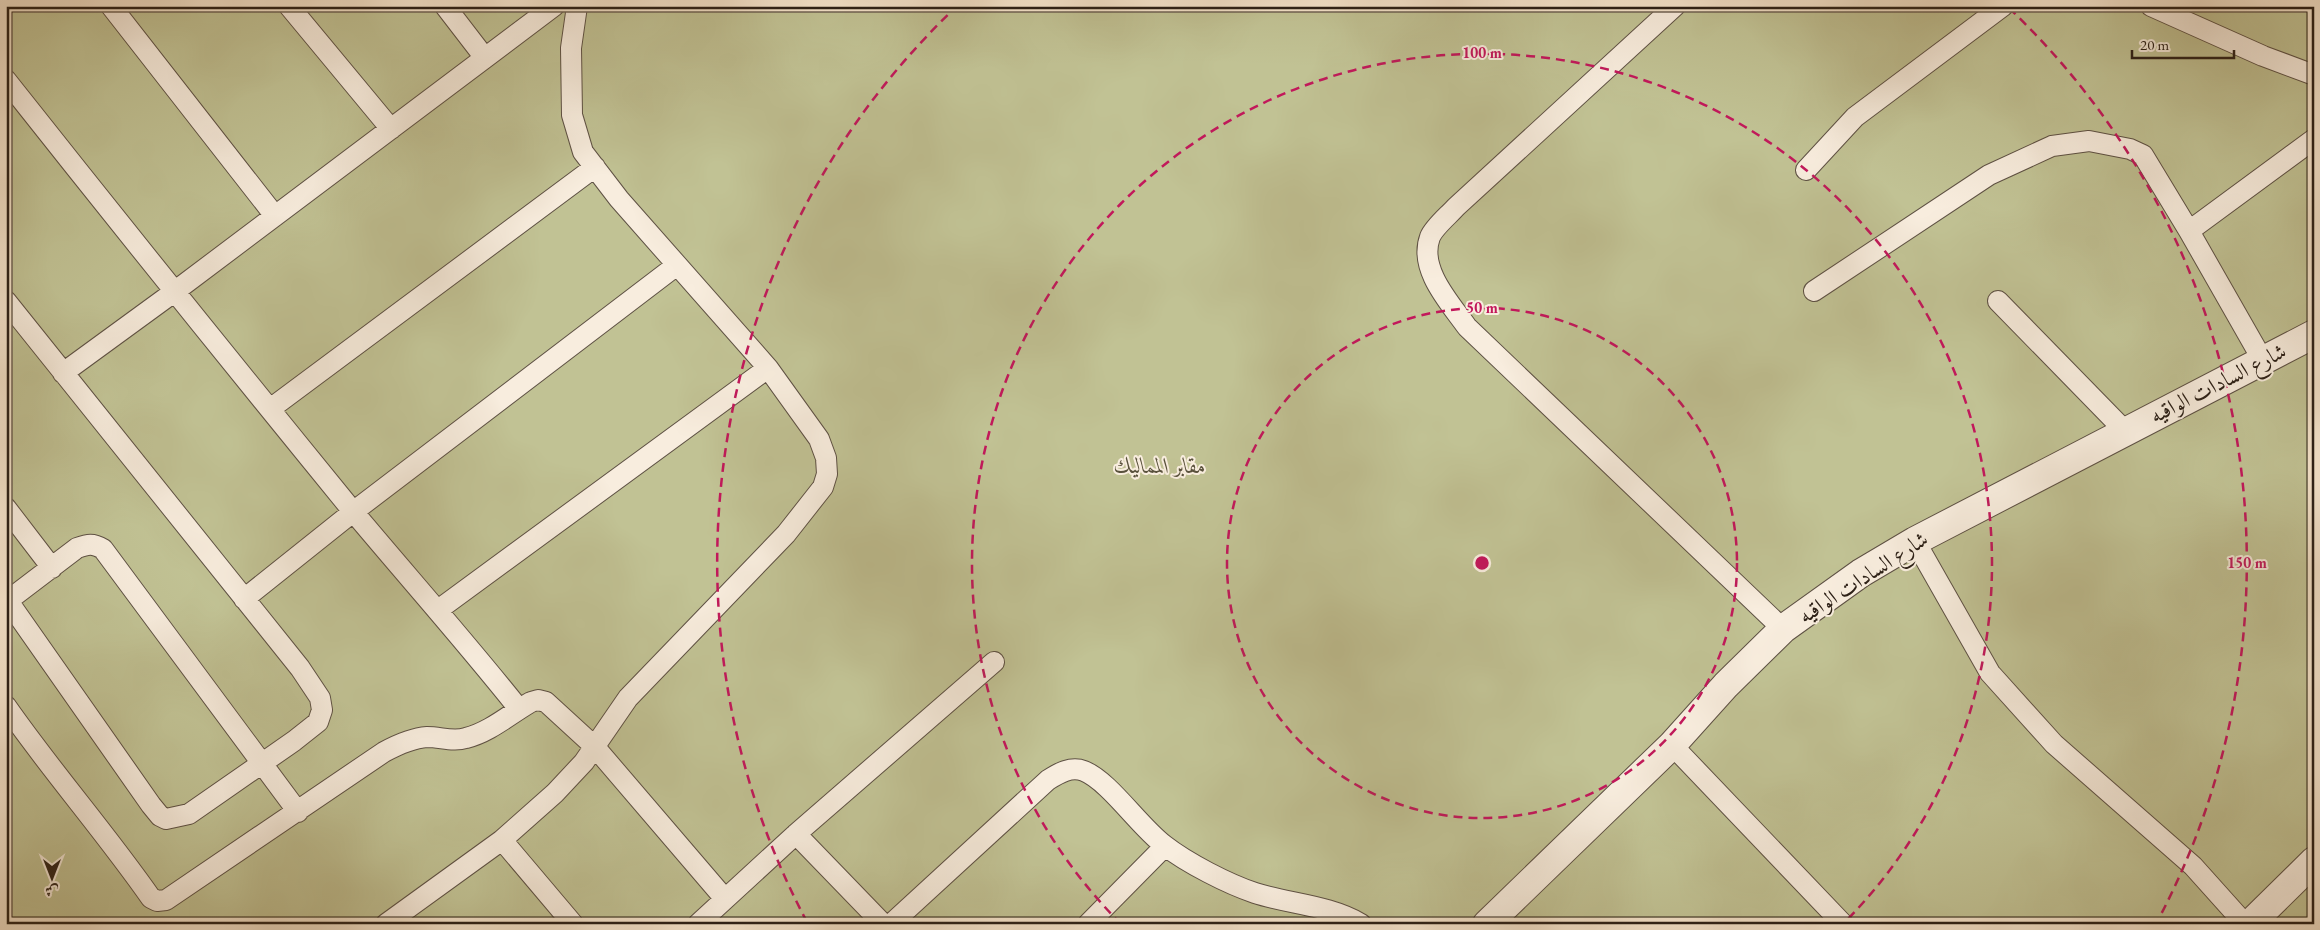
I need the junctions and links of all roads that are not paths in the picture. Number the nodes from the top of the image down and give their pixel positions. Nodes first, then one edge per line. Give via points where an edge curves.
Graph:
1 (111, 6) edge
2 (289, 6) edge
3 (445, 6) edge
4 (554, 6) edge
5 (577, 6) edge
6 (1675, 6) edge
7 (2003, 6) edge
8 (2152, 6) edge
9 (485, 58) junction
10 (2314, 76) edge
11 (6, 80) edge
12 (391, 129) junction
13 (2314, 139) edge
14 (595, 167) junction
15 (1806, 170) dead end
16 (275, 216) junction
17 (2189, 231) junction
18 (677, 265) junction
19 (1814, 291) dead end
20 (174, 292) junction
21 (6, 301) edge
22 (1998, 301) dead end
23 (2314, 334) edge
24 (2262, 360) junction
25 (768, 368) junction
26 (63, 372) junction
27 (270, 409) junction
28 (2125, 431) junction
29 (6, 508) edge
30 (354, 512) junction
31 (1916, 541) junction
32 (52, 568) junction
33 (244, 599) junction
34 (7, 602) edge
35 (438, 610) junction
36 (1783, 629) junction
37 (994, 662) dead end
38 (6, 706) edge
39 (519, 709) junction
40 (1672, 745) junction
41 (594, 746) junction
42 (262, 763) junction
43 (298, 812) junction
44 (796, 834) junction
45 (502, 840) junction
46 (1164, 846) junction
47 (2314, 861) edge
48 (725, 899) junction
49 (386, 924) edge
50 (573, 924) edge
51 (698, 924) edge
52 (883, 924) edge
53 (891, 924) edge
54 (1088, 924) edge
55 (1361, 924) edge
56 (1487, 924) edge
57 (1842, 924) edge
58 (2244, 924) edge
59 (2250, 924) edge

1 - 16 lane
2 - 12 lane
3 - 9 lane
4 - 9 lane
5 - 14 lane via 570,48 572,115 583,152
6 - 36 lane via 1456,207 1430,236 1427,258 1439,286 1467,327
7 - 15 lane via 1856,118
8 - 10 lane
9 - 12 lane
11 - 20 lane
12 - 16 lane
13 - 17 lane
14 - 18 lane via 619,200
14 - 27 lane
16 - 20 lane
17 - 19 lane via 2143,155 2130,149 2089,141 2052,146 1989,175
17 - 24 lane
18 - 25 lane
18 - 30 lane
20 - 26 lane
20 - 27 lane
21 - 26 lane
22 - 28 lane
23 - 24 street, شارع السادات الواقيه
24 - 28 street, شارع السادات الواقيه
25 - 35 lane
25 - 41 lane via 819,439 826,458 824,487 786,534 628,698
26 - 33 lane
27 - 30 lane
28 - 31 street, شارع السادات الواقيه
29 - 32 lane
30 - 33 lane
30 - 35 lane
31 - 36 street, شارع السادات الواقيه via 1861,573
31 - 58 lane via 1990,673 2054,744 2192,866
32 - 34 lane
32 - 42 lane via 77,548 88,544 104,550
33 - 42 lane via 300,668 320,698 322,710 318,722
34 - 42 lane via 160,816 175,819 189,814
35 - 39 lane
36 - 40 street, شارع السادات الواقيه
37 - 44 lane
38 - 43 lane via 42,758 118,851 151,898 157,901 166,900
39 - 41 lane via 538,700 546,702
39 - 43 lane via 466,738 428,737 398,745
40 - 56 street, شارع السادات الواقيه
40 - 57 lane
41 - 45 lane via 584,762 555,793
41 - 48 lane
42 - 43 lane
44 - 48 lane
44 - 52 lane
45 - 49 lane
45 - 50 lane
46 - 53 lane via 1138,823 1100,780 1082,770 1060,772
46 - 54 lane
46 - 55 lane via 1198,867 1254,893 1336,913
47 - 59 street
48 - 51 lane

